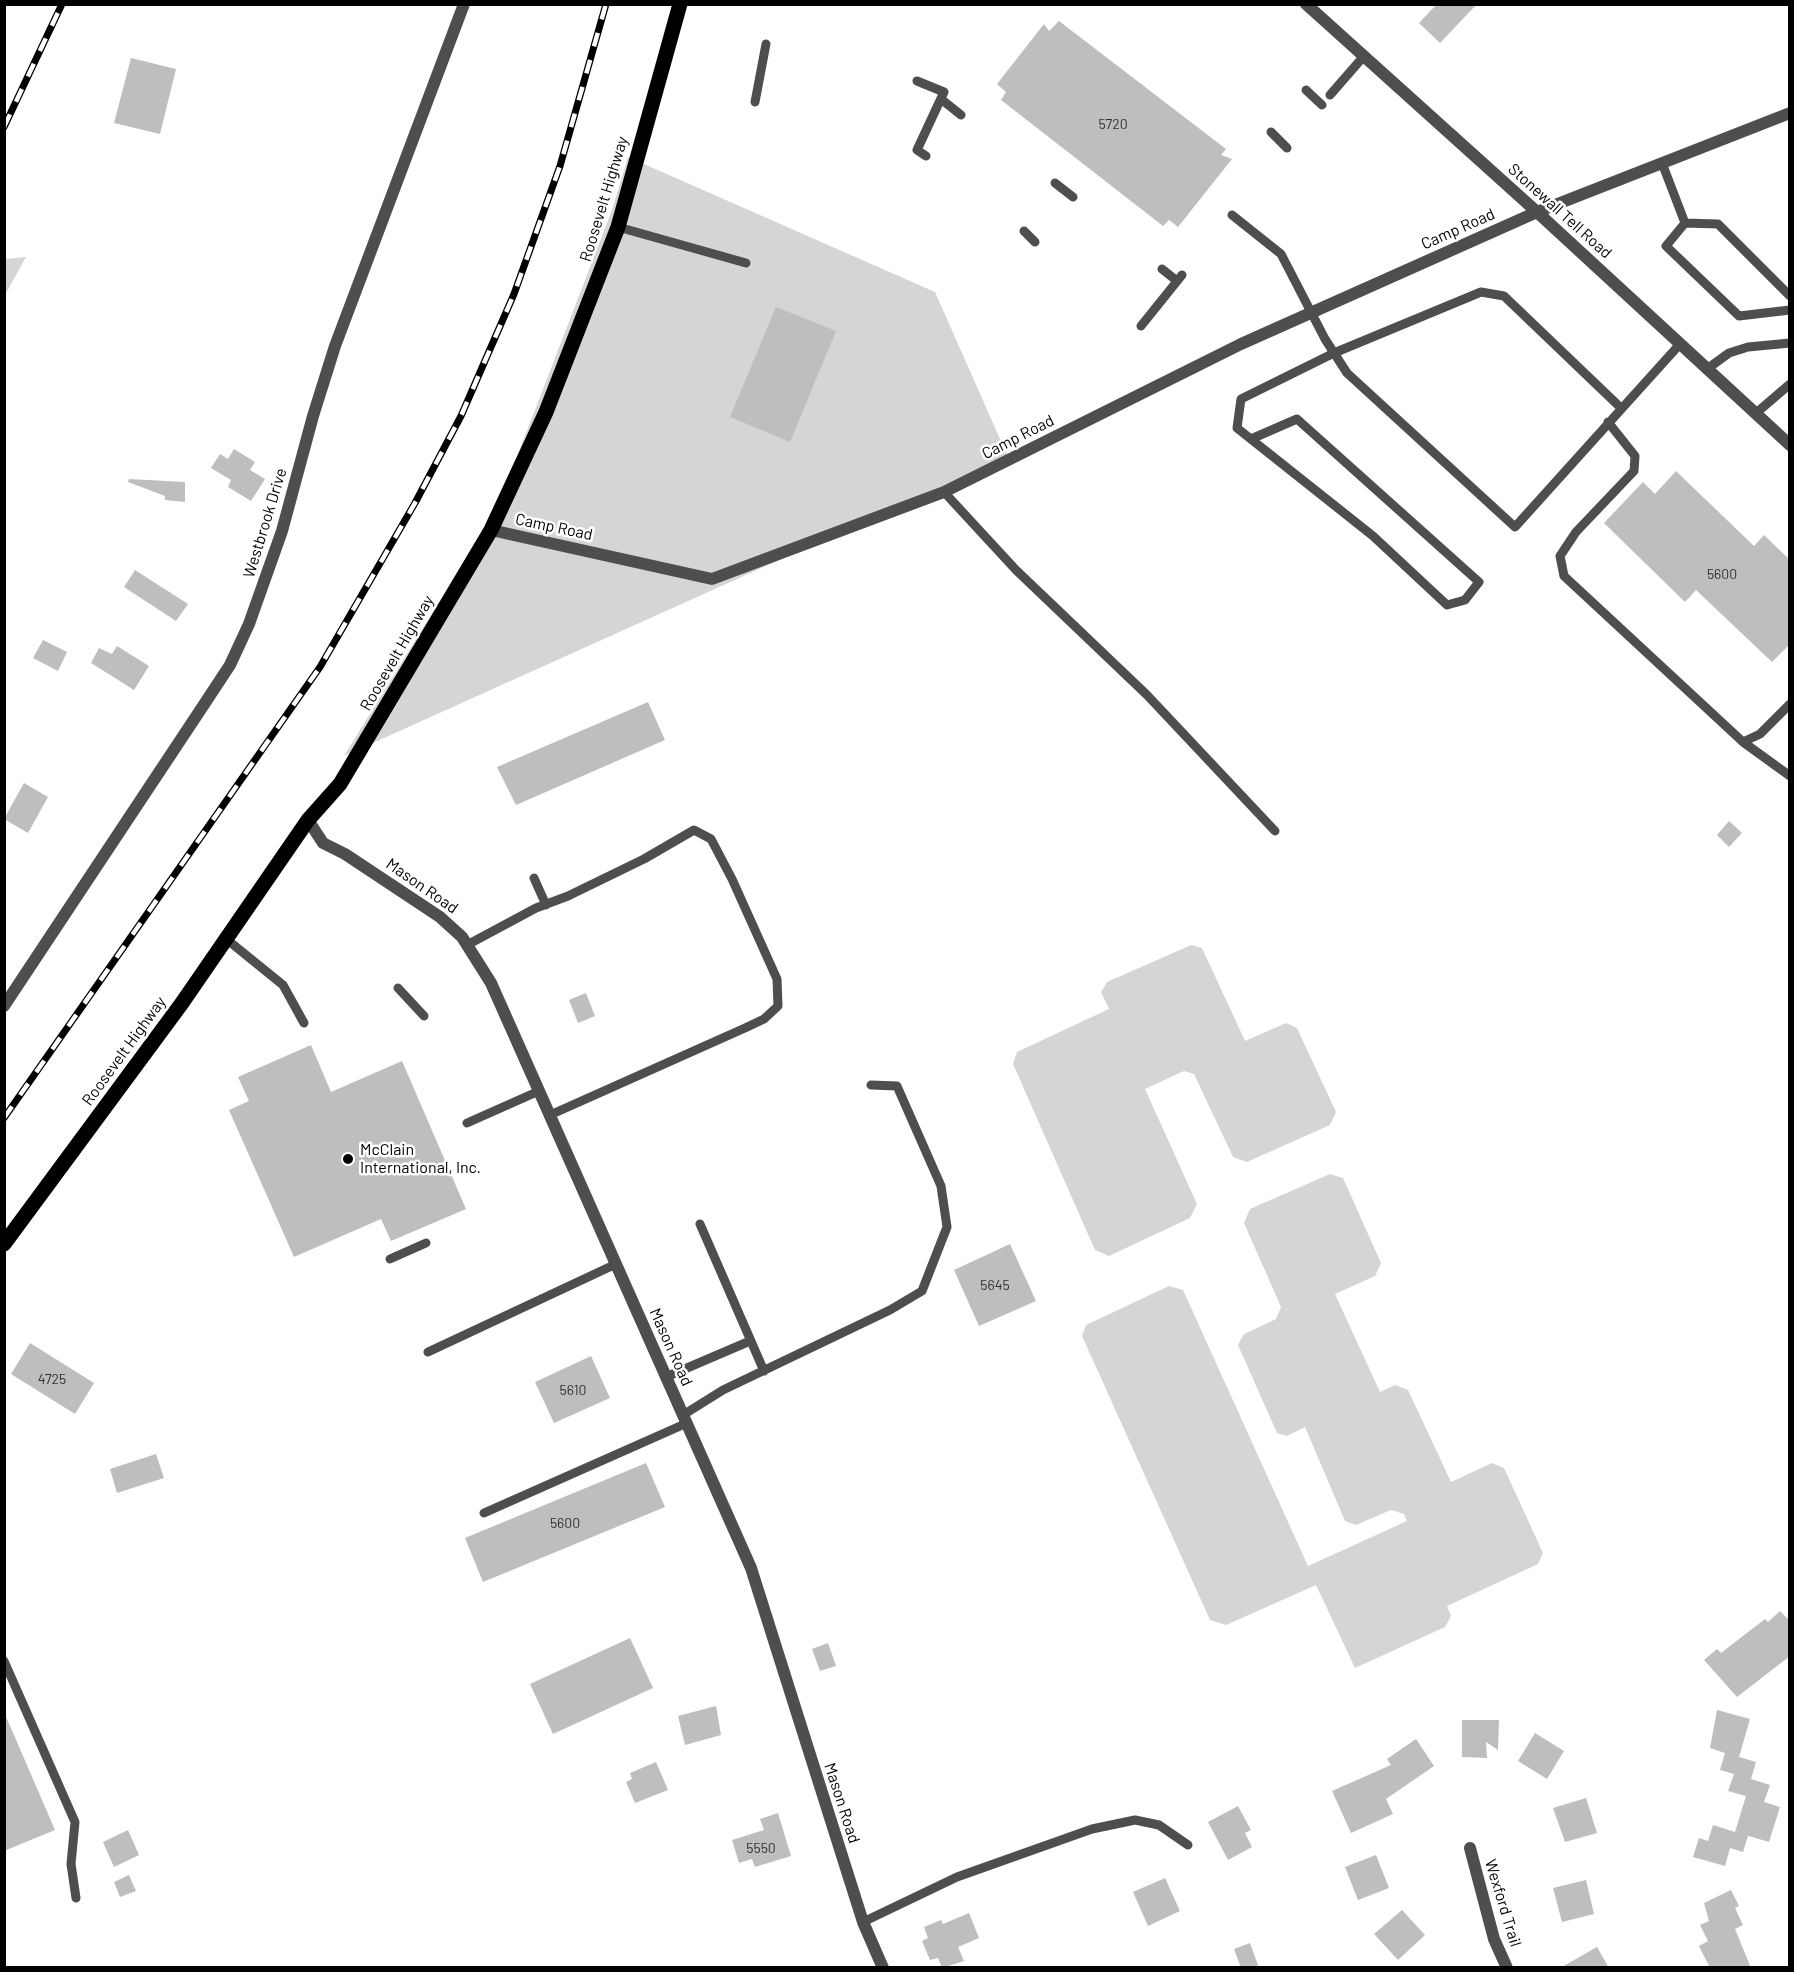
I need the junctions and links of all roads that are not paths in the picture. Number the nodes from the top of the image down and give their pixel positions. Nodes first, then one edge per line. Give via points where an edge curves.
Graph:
1 (464, 4) edge
2 (680, 4) edge
3 (1306, 4) edge
4 (766, 44) dead end
5 (1364, 56) junction
6 (917, 81) dead end
7 (1306, 90) dead end
8 (1330, 95) dead end
9 (941, 99) junction
10 (755, 102) dead end
11 (1322, 105) dead end
12 (1790, 113) edge
13 (961, 115) dead end
14 (1270, 132) dead end
15 (1287, 148) dead end
16 (926, 156) dead end
17 (1662, 163) junction
18 (1055, 183) dead end
19 (1073, 197) dead end
20 (1537, 212) junction
21 (1232, 215) dead end
22 (1685, 223) junction
23 (618, 227) junction
24 (1024, 231) dead end
25 (1035, 242) dead end
26 (746, 263) dead end
27 (1162, 269) dead end
28 (1790, 296) edge
29 (1790, 310) edge
30 (1310, 313) junction
31 (1141, 326) dead end
32 (1790, 343) edge
33 (1680, 344) junction
34 (1334, 353) junction
35 (1707, 369) junction
36 (1790, 384) edge
37 (1621, 408) junction
38 (1755, 414) junction
39 (1608, 422) junction
40 (1251, 439) junction
41 (1790, 445) edge
42 (944, 492) junction
43 (491, 530) junction
44 (1790, 704) edge
45 (1743, 742) junction
46 (1788, 770) edge
47 (308, 820) junction
48 (1275, 831) dead end
49 (534, 878) dead end
50 (546, 904) junction
51 (225, 938) junction
52 (467, 945) junction
53 (398, 988) dead end
54 (4, 1006) edge
55 (424, 1016) dead end
56 (304, 1023) dead end
57 (871, 1086) dead end
58 (539, 1090) junction
59 (550, 1115) junction
60 (467, 1123) dead end
61 (700, 1224) dead end
62 (426, 1243) dead end
63 (4, 1244) edge
64 (390, 1259) dead end
65 (616, 1264) junction
66 (750, 1341) junction
67 (428, 1352) dead end
68 (764, 1371) junction
69 (666, 1377) junction
70 (685, 1419) junction
71 (484, 1513) dead end
72 (4, 1661) edge
73 (1188, 1845) dead end
74 (1470, 1848) dead end
75 (76, 1898) dead end
76 (863, 1922) junction
77 (883, 1968) edge
78 (1507, 1968) edge

1 - 54 street, Westbrook Drive via 335,346 282,531 249,624 230,664
2 - 23 main road, Roosevelt Highway
3 - 5 street, Stonewall Tell Road
4 - 10 lane
5 - 8 lane
5 - 20 street, Stonewall Tell Road
6 - 9 lane via 944,92
7 - 11 lane
9 - 13 lane
9 - 16 lane via 917,150
12 - 17 street, Camp Road
14 - 15 lane
17 - 20 street, Camp Road
17 - 22 lane
18 - 19 lane
20 - 30 street, Camp Road
20 - 33 street, Stonewall Tell Road
21 - 30 lane via 1281,254
22 - 28 lane via 1718,224
22 - 29 lane via 1666,246 1739,316
23 - 26 lane
23 - 43 main road, Roosevelt Highway via 546,412
24 - 25 lane
27 - 31 lane via 1180,278
30 - 34 lane
30 - 42 street, Camp Road
32 - 35 lane via 1729,353
33 - 35 street, Stonewall Tell Road
33 - 37 lane
34 - 37 lane via 1481,292 1504,296
34 - 39 lane via 1347,373 1515,527
34 - 40 lane via 1241,399 1237,428
35 - 38 street, Stonewall Tell Road
36 - 38 lane
37 - 39 lane
38 - 41 street, Stonewall Tell Road
39 - 45 lane via 1635,456 1634,471 1560,556 1564,576
40 - 40 lane via 1373,536 1447,605 1465,600 1479,582 1297,420
42 - 43 street, Camp Road via 712,579
42 - 48 lane via 1016,570 1155,703
43 - 47 main road, Roosevelt Highway via 358,757
44 - 45 lane via 1760,734
45 - 46 lane
47 - 51 main road, Roosevelt Highway
47 - 52 street, Mason Road via 322,843 440,917
49 - 50 lane
50 - 52 lane
50 - 59 lane via 644,859 694,830 711,839 732,879 777,979 778,1006 746,1028
51 - 56 lane via 283,985
51 - 63 main road, Roosevelt Highway via 182,1003
52 - 58 street, Mason Road via 491,983
53 - 55 lane
57 - 68 lane via 897,1086 941,1186 948,1227 922,1291
58 - 59 street, Mason Road
58 - 60 lane
59 - 65 street, Mason Road
61 - 66 lane
62 - 64 lane
65 - 67 lane
65 - 69 street, Mason Road
66 - 68 lane
66 - 69 lane
68 - 70 lane via 723,1390
69 - 70 street, Mason Road
70 - 71 lane
70 - 76 street, Mason Road via 751,1569
72 - 75 lane via 75,1822 71,1864
73 - 76 lane via 1159,1825 1135,1820 1092,1829 957,1877
74 - 78 street, Wexford Trail via 1494,1939
76 - 77 street, Mason Road

